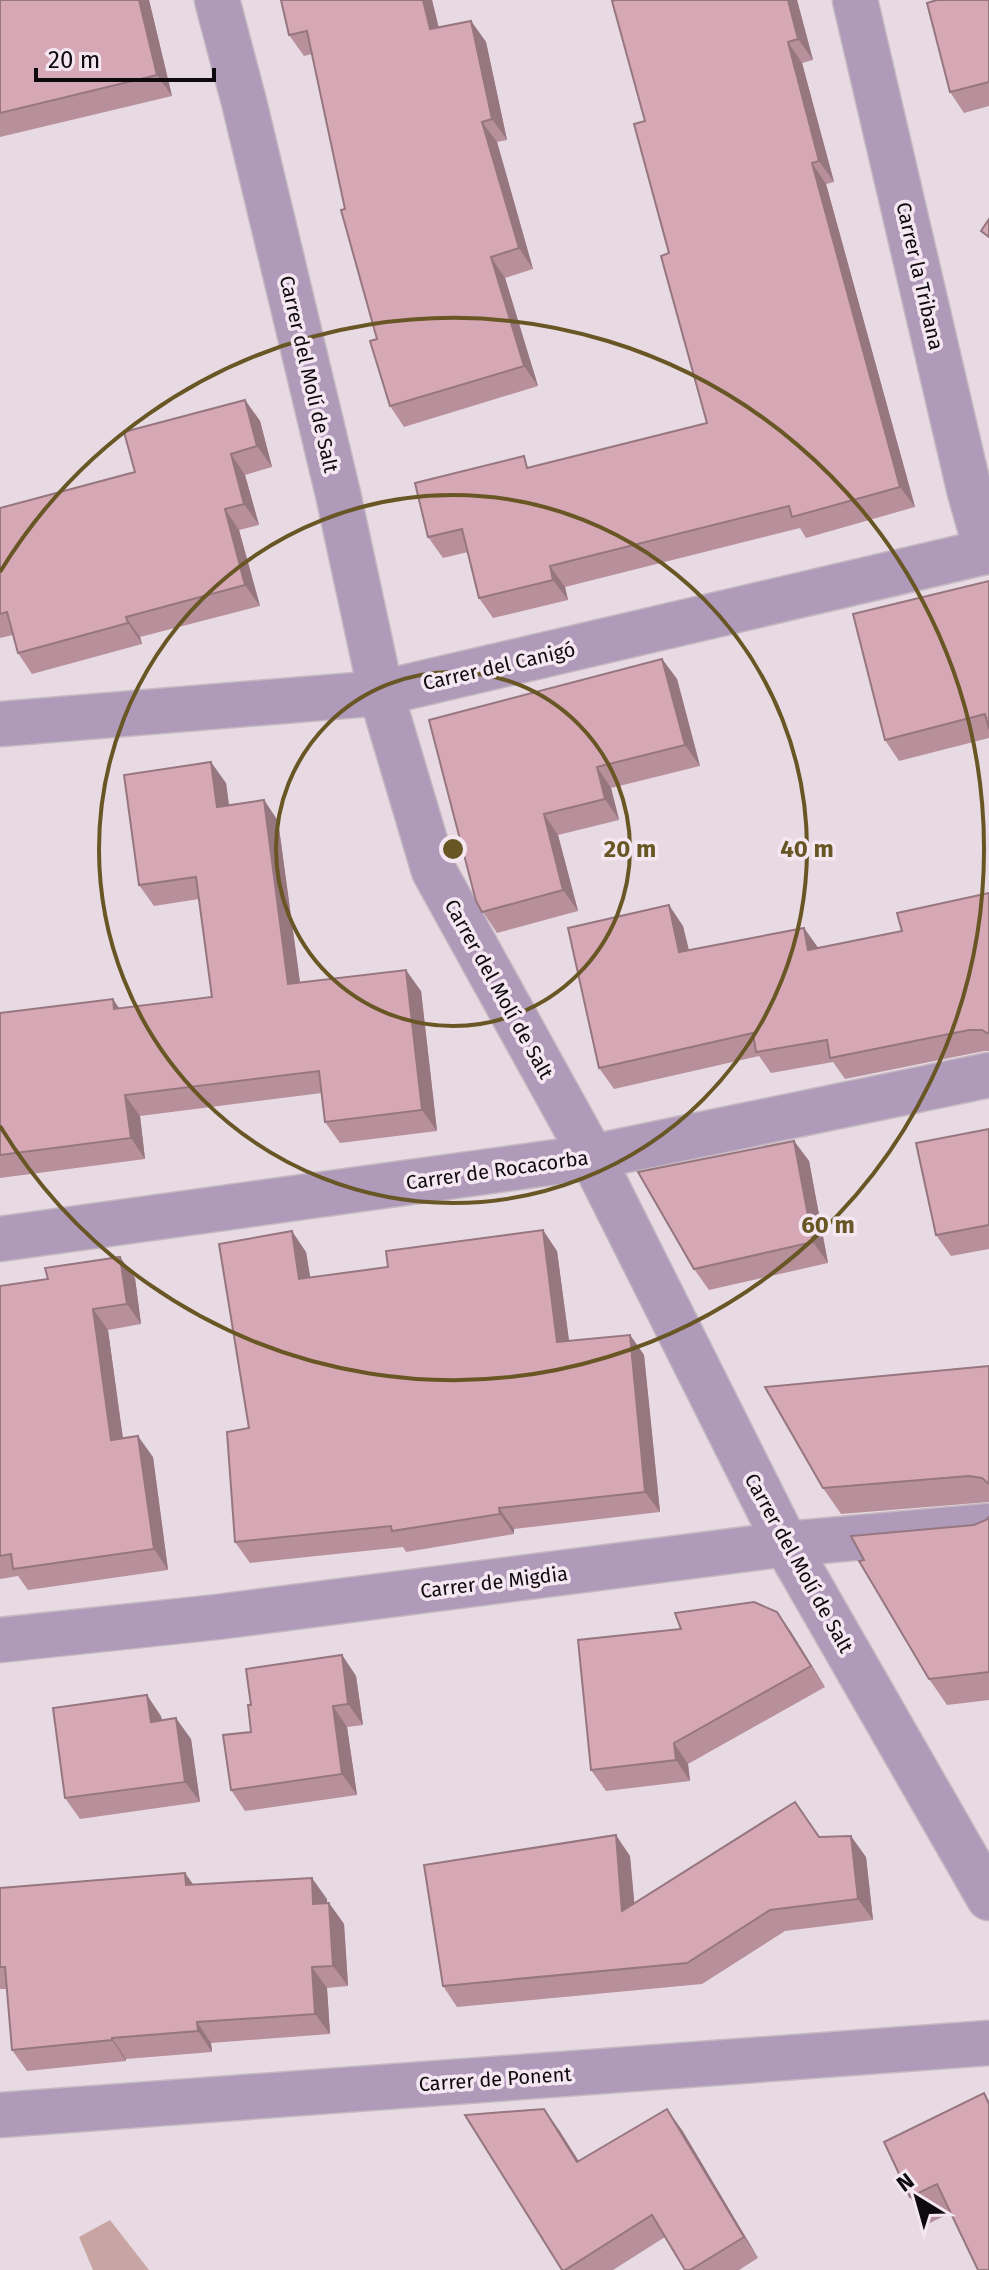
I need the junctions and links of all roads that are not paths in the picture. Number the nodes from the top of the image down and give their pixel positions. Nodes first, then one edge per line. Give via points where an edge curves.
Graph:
1 (217, 0) edge
2 (855, 0) edge
3 (988, 551) edge
4 (381, 693) junction
5 (0, 724) edge
6 (989, 1075) edge
7 (592, 1157) junction
8 (0, 1239) edge
9 (989, 1526) edge
10 (786, 1544) junction
11 (0, 1640) edge
12 (989, 1898) edge
13 (989, 2043) edge
14 (0, 2115) edge

1 - 4 street, Carrer del Molí de Salt
2 - 3 street, Carrer la Tribana
3 - 4 street, Carrer del Canigó
4 - 5 street, Carrer del Canigó
4 - 7 street, Carrer del Molí de Salt via 434,871
6 - 7 street, Carrer de Rocacorba
7 - 8 street, Carrer de Rocacorba
7 - 10 street, Carrer del Molí de Salt
9 - 10 street, Carrer de Migdia
10 - 11 street, Carrer de Migdia
10 - 12 street, Carrer del Molí de Salt
13 - 14 street, Carrer de Ponent

